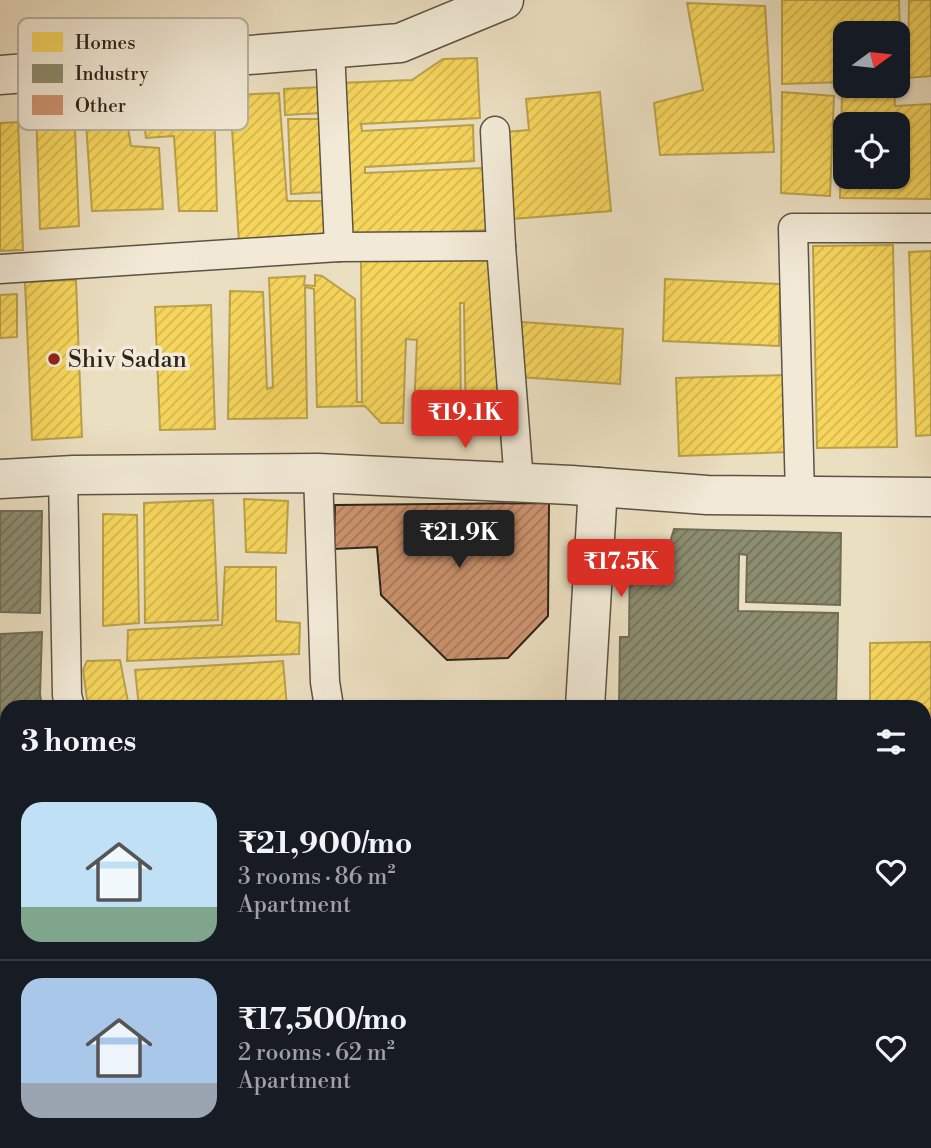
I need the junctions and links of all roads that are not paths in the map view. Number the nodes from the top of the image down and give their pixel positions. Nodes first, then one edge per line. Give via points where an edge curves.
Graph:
1 (504, 0) edge
2 (330, 49) junction
3 (248, 55) edge
4 (18, 74) edge
5 (0, 75) edge
6 (495, 131) dead end
7 (931, 228) edge
8 (501, 246) junction
9 (339, 247) junction
10 (0, 269) edge
11 (317, 473) junction
12 (63, 475) junction
13 (0, 479) edge
14 (519, 483) junction
15 (598, 487) junction
16 (800, 496) junction
17 (931, 497) edge
18 (68, 700) edge
19 (328, 700) edge
20 (585, 700) edge

1 - 2 street via 400,43
2 - 3 street
2 - 9 lane
4 - 5 street
6 - 8 lane
7 - 16 lane via 793,228
8 - 9 lane
8 - 14 lane
9 - 10 lane
11 - 12 street
11 - 14 street
11 - 19 lane
12 - 13 street
12 - 18 lane
14 - 15 street
15 - 16 street
15 - 20 street
16 - 17 street

